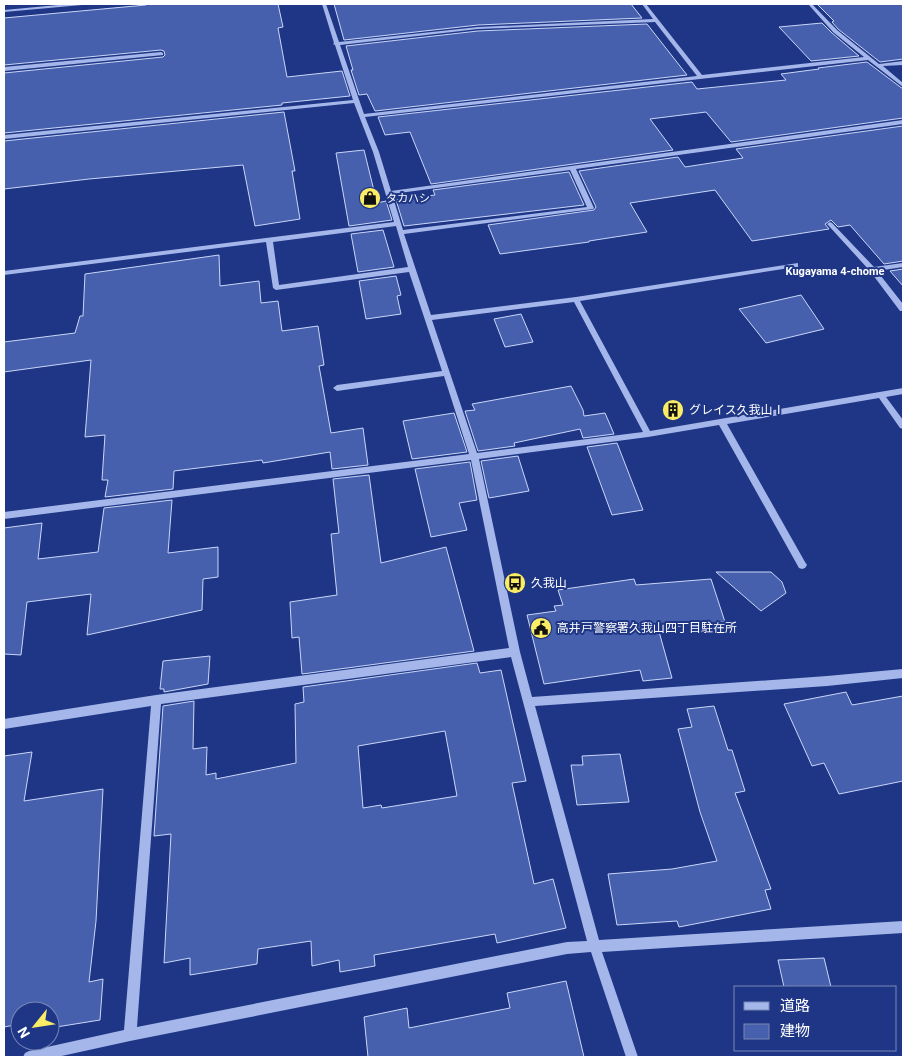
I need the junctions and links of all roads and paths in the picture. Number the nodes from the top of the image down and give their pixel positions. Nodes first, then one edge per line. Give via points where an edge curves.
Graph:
1 (82, 4) edge
2 (324, 4) edge
3 (644, 4) edge
4 (810, 4) edge
5 (37, 6) edge
6 (4, 11) edge
7 (656, 20) junction
8 (336, 44) junction
9 (160, 54) dead end
10 (868, 58) junction
11 (903, 63) edge
12 (880, 65) junction
13 (4, 69) edge
14 (700, 76) junction
15 (903, 85) edge
16 (356, 100) junction
17 (362, 116) junction
18 (903, 122) edge
19 (4, 137) edge
20 (572, 168) junction
21 (389, 193) junction
22 (398, 224) junction
23 (830, 224) dead end
24 (401, 232) junction
25 (269, 240) junction
26 (796, 265) dead end
27 (903, 265) edge
28 (412, 269) junction
29 (872, 269) junction
30 (4, 273) edge
31 (576, 299) junction
32 (903, 309) edge
33 (429, 318) junction
34 (447, 374) junction
35 (337, 388) dead end
36 (903, 391) edge
37 (881, 395) junction
38 (721, 421) junction
39 (903, 426) edge
40 (648, 434) junction
41 (474, 456) junction
42 (4, 516) edge
43 (802, 565) dead end
44 (515, 652) junction
45 (903, 673) edge
46 (156, 700) junction
47 (529, 702) junction
48 (4, 724) edge
49 (903, 927) edge
50 (594, 948) junction
51 (130, 1035) junction
52 (30, 1057) edge
53 (632, 1057) edge

1 - 5 street
2 - 8 street
3 - 7 street
4 - 10 street via 835,31
5 - 6 street
7 - 8 street via 478,28
7 - 14 street
8 - 16 street
9 - 13 street
10 - 12 street
10 - 14 street
11 - 12 street
12 - 15 street
14 - 17 street
16 - 17 street
16 - 19 street
17 - 21 street
18 - 20 street
20 - 21 street
20 - 24 street via 590,208
21 - 22 street
22 - 24 street
22 - 25 street
23 - 29 street
24 - 28 street
25 - 28 street via 276,288
25 - 30 street
26 - 31 street
27 - 29 street
28 - 33 street
29 - 32 street
31 - 33 street
31 - 40 street
33 - 34 street
34 - 35 street
34 - 41 street
36 - 37 street
37 - 38 street
37 - 39 street
38 - 40 street
38 - 43 street
40 - 41 street
41 - 42 street
41 - 44 street
44 - 46 street
44 - 47 street
45 - 47 street
46 - 48 street
46 - 51 street
47 - 50 street
49 - 50 street
50 - 51 street via 567,948
50 - 53 street
51 - 52 street

